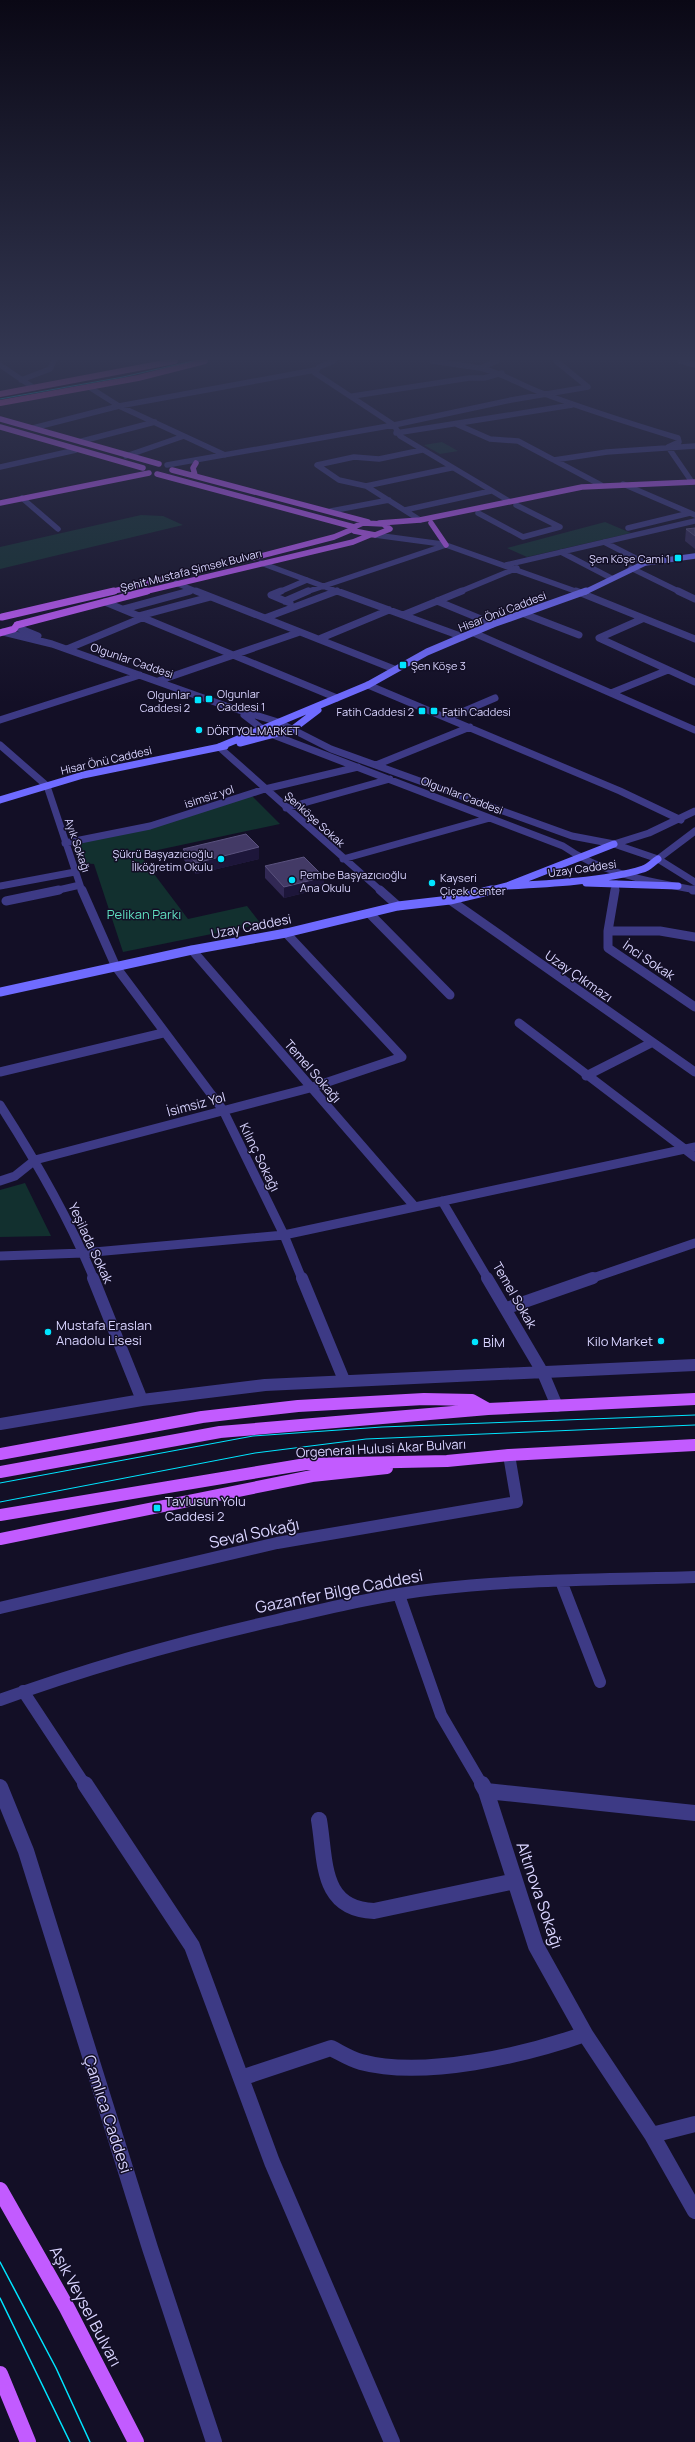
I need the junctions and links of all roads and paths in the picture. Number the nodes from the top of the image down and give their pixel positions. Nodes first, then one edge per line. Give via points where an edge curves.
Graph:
1 (119, 475) edge
2 (139, 475) edge
3 (160, 475) edge
4 (195, 475) edge
5 (332, 475) edge
6 (418, 475) edge
7 (462, 475) edge
8 (582, 475) edge
9 (688, 475) edge
10 (115, 476) joint
11 (694, 483) edge
12 (623, 484) junction
13 (601, 485) junction
14 (366, 486) junction
15 (628, 488) junction
16 (491, 491) junction
17 (22, 498) junction
18 (0, 499) edge
19 (389, 500) junction
20 (509, 501) junction
21 (0, 503) edge
22 (516, 505) junction
23 (405, 510) junction
24 (331, 512) junction
25 (478, 513) junction
26 (692, 514) edge
27 (420, 520) junction
28 (368, 522) junction
29 (695, 522) edge
30 (378, 523) junction
31 (431, 523) junction
32 (353, 528) junction
33 (58, 529) dead end
34 (389, 530) junction
35 (642, 534) junction
36 (372, 535) junction
37 (604, 542) junction
38 (446, 544) junction
39 (560, 552) junction
40 (695, 556) edge
41 (261, 563) junction
42 (645, 564) junction
43 (506, 565) junction
44 (517, 568) junction
45 (631, 568) junction
46 (611, 578) junction
47 (307, 580) junction
48 (176, 583) junction
49 (321, 585) junction
50 (193, 590) junction
51 (337, 591) junction
52 (582, 593) junction
53 (210, 596) junction
54 (695, 599) edge
55 (285, 601) junction
56 (437, 601) junction
57 (105, 602) junction
58 (299, 607) junction
59 (124, 609) junction
60 (389, 610) junction
61 (522, 613) junction
62 (403, 615) junction
63 (1, 617) edge
64 (142, 617) junction
65 (265, 618) junction
66 (642, 619) junction
67 (493, 624) junction
68 (17, 626) junction
69 (1, 632) edge
70 (300, 632) junction
71 (474, 633) junction
72 (579, 635) dead end
73 (463, 637) junction
74 (319, 639) junction
75 (695, 639) edge
76 (52, 644) junction
77 (67, 649) junction
78 (234, 654) junction
79 (394, 669) junction
80 (668, 670) junction
81 (140, 675) junction
82 (158, 681) junction
83 (695, 682) edge
84 (368, 685) junction
85 (611, 693) junction
86 (337, 698) junction
87 (495, 698) dead end
88 (323, 704) junction
89 (226, 706) junction
90 (448, 718) junction
91 (0, 720) edge
92 (278, 722) junction
93 (470, 727) junction
94 (261, 730) junction
95 (290, 730) junction
96 (695, 730) edge
97 (276, 735) junction
98 (0, 745) edge
99 (219, 747) junction
100 (376, 765) junction
101 (358, 766) junction
102 (390, 779) junction
103 (47, 786) junction
104 (266, 789) junction
105 (0, 800) edge
106 (286, 808) junction
107 (695, 811) edge
108 (490, 818) junction
109 (682, 820) junction
110 (695, 831) edge
111 (66, 843) junction
112 (614, 844) junction
113 (577, 857) junction
114 (343, 859) junction
115 (658, 859) junction
116 (75, 872) junction
117 (615, 874) junction
118 (560, 882) junction
119 (695, 882) edge
120 (616, 884) junction
121 (80, 885) junction
122 (0, 886) edge
123 (507, 886) junction
124 (678, 886) junction
125 (695, 890) edge
126 (450, 900) junction
127 (6, 901) dead end
128 (398, 906) junction
129 (370, 914) junction
130 (608, 931) junction
131 (286, 933) junction
132 (695, 937) edge
133 (192, 950) junction
134 (116, 967) junction
135 (1, 990) edge
136 (450, 995) dead end
137 (695, 1007) edge
138 (518, 1022) dead end
139 (163, 1033) junction
140 (651, 1043) junction
141 (0, 1072) edge
142 (695, 1072) edge
143 (586, 1076) junction
144 (310, 1088) junction
145 (0, 1105) edge
146 (223, 1110) junction
147 (695, 1147) edge
148 (685, 1149) junction
149 (695, 1157) edge
150 (35, 1160) junction
151 (0, 1182) edge
152 (442, 1201) junction
153 (415, 1207) junction
154 (284, 1235) junction
155 (695, 1243) edge
156 (0, 1249) edge
157 (82, 1250) junction
158 (0, 1256) edge
159 (507, 1308) junction
160 (695, 1365) edge
161 (543, 1373) junction
162 (344, 1380) junction
163 (695, 1399) edge
164 (142, 1400) junction
165 (557, 1406) junction
166 (488, 1409) junction
167 (0, 1424) edge
168 (695, 1445) edge
169 (0, 1454) edge
170 (509, 1455) junction
171 (447, 1461) junction
172 (0, 1472) edge
173 (0, 1515) edge
174 (0, 1539) edge
175 (695, 1577) edge
176 (561, 1581) junction
177 (399, 1594) junction
178 (0, 1608) edge
179 (600, 1682) dead end
180 (23, 1691) junction
181 (0, 1700) edge
182 (0, 1787) edge
183 (486, 1791) junction
184 (695, 1813) edge
185 (319, 1820) dead end
186 (515, 1880) junction
187 (586, 2034) junction
188 (241, 2078) junction
189 (695, 2124) edge
190 (652, 2135) junction
191 (0, 2190) edge
192 (695, 2211) edge
193 (0, 2374) edge
194 (28, 2442) edge
195 (136, 2442) edge
196 (214, 2442) edge
197 (392, 2442) edge

1 - 10 main road
2 - 17 main road
3 - 32 main road
4 - 24 main road
5 - 14 street via 339,480
6 - 14 street
7 - 16 street
8 - 13 street
9 - 11 street
10 - 18 main road
11 - 12 main road
11 - 15 main road
12 - 13 main road
12 - 15 street
13 - 20 main road via 559,490
14 - 19 street
15 - 22 main road via 567,495
15 - 26 street
16 - 20 street
16 - 23 street
17 - 21 main road
17 - 33 street
19 - 23 street
19 - 24 street
20 - 27 main road
22 - 25 main road
22 - 25 street via 560,527 523,537
23 - 27 street
24 - 28 main road
25 - 31 main road
26 - 35 street via 628,528
27 - 30 main road
28 - 30 main road, Şehit Mustafa Şimsek Bulvarı
28 - 32 main road, Şehit Mustafa Şimsek Bulvarı
29 - 35 street
30 - 34 main road, Şehit Mustafa Şimsek Bulvarı
31 - 34 main road
31 - 38 main road
32 - 36 main road via 356,533
32 - 63 main road, Şehit Mustafa Şimsek Bulvarı via 334,537 248,560
34 - 36 main road, Şehit Mustafa Şimsek Bulvarı
34 - 38 street
35 - 37 street
36 - 38 street
36 - 41 main road, Şehit Mustafa Şimsek Bulvarı via 353,542
37 - 39 street
37 - 42 street
38 - 43 street
38 - 49 street
39 - 43 street
39 - 46 street
40 - 42 main road, Hisar Önü Caddesi
41 - 47 street
41 - 48 main road, Şehit Mustafa Şimsek Bulvarı
42 - 45 main road, Hisar Önü Caddesi
43 - 44 street
44 - 52 street
44 - 56 street
45 - 46 main road, Hisar Önü Caddesi
45 - 54 street
46 - 52 main road, Hisar Önü Caddesi
47 - 49 street
47 - 55 street via 271,595
48 - 50 street
48 - 57 main road, Şehit Mustafa Şimsek Bulvarı
49 - 51 street
49 - 55 street
50 - 53 street
50 - 59 street
51 - 58 street
51 - 60 street
52 - 61 main road, Hisar Önü Caddesi
52 - 66 street
53 - 64 street
53 - 65 street
55 - 58 street
56 - 62 street
56 - 67 street
57 - 59 street
57 - 68 main road, Şehit Mustafa Şimsek Bulvarı
58 - 65 street
59 - 64 street
60 - 62 street
60 - 74 street
61 - 67 main road, Hisar Önü Caddesi
61 - 72 street
62 - 73 street
63 - 68 main road via 15,620
64 - 77 street
64 - 78 street
65 - 70 street
66 - 75 street
66 - 80 street via 599,638
67 - 71 main road, Hisar Önü Caddesi
68 - 69 main road, Şehit Mustafa Şimsek Bulvarı
68 - 76 street
69 - 76 street
70 - 74 street
70 - 78 street
71 - 73 main road, Hisar Önü Caddesi
71 - 85 street
73 - 79 main road, Hisar Önü Caddesi
74 - 79 street
76 - 77 street, Olgunlar Caddesi
77 - 81 street, Olgunlar Caddesi
78 - 82 street
78 - 86 street
79 - 84 main road, Hisar Önü Caddesi
80 - 83 street
80 - 85 street
81 - 82 street, Olgunlar Caddesi
81 - 91 street
82 - 89 street, Olgunlar Caddesi
84 - 86 main road, Hisar Önü Caddesi
84 - 90 street
85 - 96 street
86 - 88 main road, Hisar Önü Caddesi
87 - 90 street
88 - 92 main road, Hisar Önü Caddesi
88 - 95 main road, Hisar Önü Caddesi
89 - 92 street, Olgunlar Caddesi
89 - 94 street, Olgunlar Caddesi via 253,720
90 - 93 street
92 - 94 main road, Hisar Önü Caddesi
92 - 95 street, Olgunlar Caddesi
93 - 100 street
93 - 109 street
94 - 97 street, Olgunlar Caddesi
94 - 99 main road, Hisar Önü Caddesi
95 - 97 main road, Hisar Önü Caddesi
95 - 100 street, Olgunlar Caddesi via 331,749
97 - 99 main road, Hisar Önü Caddesi
97 - 101 street, Olgunlar Caddesi
98 - 103 street
99 - 103 main road, Hisar Önü Caddesi via 84,775
99 - 104 street, Şenköşe Sokak
100 - 112 street, Olgunlar Caddesi via 572,836
101 - 102 street, Olgunlar Caddesi
101 - 104 street, isimsiz yol
102 - 106 street
102 - 108 street, Olgunlar Caddesi
103 - 105 main road, Hisar Önü Caddesi
103 - 111 street, Ayık Sokağı
104 - 106 street, Şenköşe Sokak
104 - 111 street, isimsiz yol via 150,826
106 - 114 street, Şenköşe Sokak
107 - 109 street
108 - 113 street, Olgunlar Caddesi via 563,846
108 - 114 street
109 - 112 street
110 - 115 street
111 - 116 street, Ayık Sokağı
112 - 113 main road, Uzay Caddesi
112 - 115 street, Olgunlar Caddesi
113 - 117 street, Olgunlar Caddesi
113 - 123 main road, Uzay Caddesi
114 - 128 street, Şenköşe Sokak
115 - 117 main road, Uzay Caddesi via 644,869
115 - 119 street, Olgunlar Caddesi
116 - 121 street, Ayık Sokağı
116 - 122 street
117 - 118 main road, Uzay Caddesi
117 - 124 street, Olgunlar Caddesi
118 - 120 main road
118 - 123 main road, Uzay Caddesi
120 - 124 main road
120 - 130 street
121 - 127 street
121 - 134 street, Ayık Sokağı
123 - 126 main road, Uzay Caddesi
124 - 125 street, Olgunlar Caddesi
126 - 128 main road, Uzay Caddesi
126 - 140 street, Uzay Çıkmazı
128 - 129 main road, Uzay Caddesi
129 - 131 main road, Uzay Caddesi
129 - 136 street
130 - 132 street via 648,931
130 - 137 street, İnci Sokak via 608,948
131 - 133 main road, Uzay Caddesi
131 - 144 street, İsimsiz Yol via 402,1057
133 - 134 main road, Uzay Caddesi
133 - 144 street, Temel Sokağı
134 - 135 main road, Uzay Caddesi
134 - 139 street, Kılınç Sokağı
138 - 143 street
139 - 141 street
139 - 146 street, Kılınç Sokağı
140 - 142 street, Uzay Çıkmazı
140 - 143 street
143 - 148 street
144 - 146 street, İsimsiz Yol
144 - 153 street, Temel Sokağı
145 - 150 street, Yeşilada Sokak
146 - 150 street, İsimsiz Yol
146 - 154 street, Kılınç Sokağı
147 - 148 street
148 - 149 street
148 - 152 street
150 - 151 street, İsimsiz Yol via 15,1176
150 - 157 street, Yeşilada Sokak
152 - 153 street
152 - 159 street, Temel Sokak
153 - 154 street
154 - 157 street
154 - 162 street, Kılınç Sokağı
155 - 159 street
156 - 157 street
157 - 158 street
157 - 164 street, Yeşilada Sokak
159 - 161 street, Temel Sokak
160 - 161 street
161 - 162 street
161 - 165 street, Temel Sokak
162 - 164 street via 233,1388
163 - 165 main road, Orgeneral Hulusi Akar Bulvarı
164 - 167 street
165 - 166 main road, Orgeneral Hulusi Akar Bulvarı
166 - 169 main road, Orgeneral Hulusi Akar Bulvarı via 472,1400 283,1407 202,1417
166 - 172 main road, Orgeneral Hulusi Akar Bulvarı via 220,1432
168 - 170 main road, Orgeneral Hulusi Akar Bulvarı
170 - 171 main road, Orgeneral Hulusi Akar Bulvarı
170 - 178 street, Seval Sokağı via 517,1502 277,1544
171 - 173 main road, Orgeneral Hulusi Akar Bulvarı via 306,1464
171 - 174 main road via 312,1476
175 - 176 street, Gazanfer Bilge Caddesi
176 - 177 street, Gazanfer Bilge Caddesi via 480,1585
176 - 179 street
177 - 180 street, Gazanfer Bilge Caddesi via 341,1605 155,1649
177 - 183 street, Altınova Sokağı via 441,1715
180 - 181 street, Gazanfer Bilge Caddesi
180 - 188 street via 192,1946
182 - 196 street, Çamlıca Caddesi via 26,1851 150,2248
183 - 184 street
183 - 186 street, Altınova Sokağı
185 - 186 street via 330,1888 335,1896 352,1908 374,1911
186 - 187 street, Altınova Sokağı via 536,1946
187 - 188 street via 522,2055 444,2065 380,2066 361,2062 331,2048
187 - 190 street, Altınova Sokağı
188 - 197 street via 272,2162
189 - 190 street
190 - 192 street, Altınova Sokağı
191 - 195 main road, Aşık Veysel Bulvarı via 67,2308
193 - 194 main road

